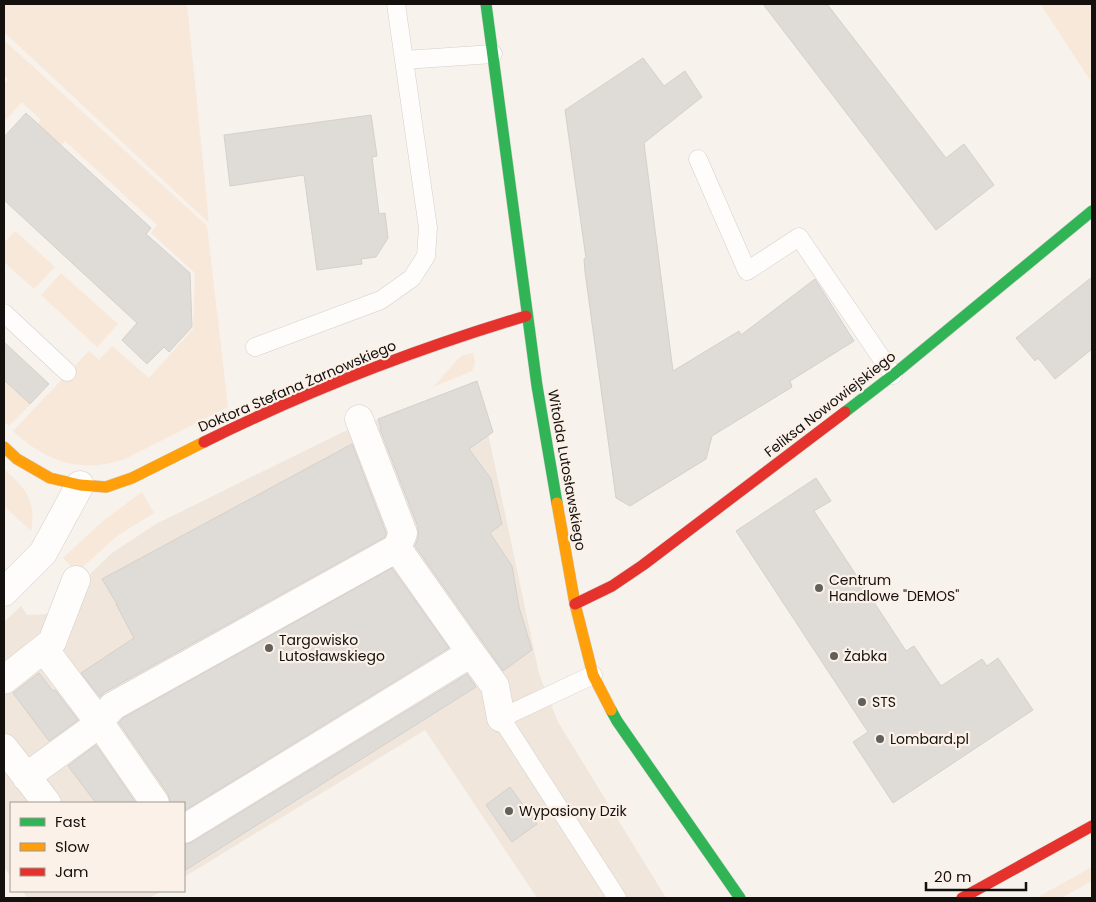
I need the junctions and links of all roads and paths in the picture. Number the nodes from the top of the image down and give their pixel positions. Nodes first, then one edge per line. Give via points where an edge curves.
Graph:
1 (396, 4) edge
2 (486, 4) edge
3 (493, 54) junction
4 (404, 60) junction
5 (698, 159) dead end
6 (1092, 212) edge
7 (4, 313) edge
8 (526, 316) junction
9 (255, 347) dead end
10 (67, 372) dead end
11 (893, 375) junction
12 (359, 419) dead end
13 (4, 447) edge
14 (80, 485) junction
15 (398, 548) junction
16 (76, 580) dead end
17 (4, 592) edge
18 (575, 604) junction
19 (44, 649) junction
20 (471, 653) junction
21 (593, 675) junction
22 (4, 680) edge
23 (501, 718) junction
24 (99, 722) junction
25 (4, 748) edge
26 (26, 777) junction
27 (46, 802) edge
28 (154, 802) edge
29 (1092, 826) edge
30 (185, 828) edge
31 (617, 898) edge
32 (740, 898) edge
33 (962, 898) edge

1 - 4 lane
2 - 3 street, Witolda Lutosławskiego
3 - 4 lane
3 - 8 street, Witolda Lutosławskiego
4 - 9 lane via 428,228 426,256 412,278 381,300
5 - 11 lane via 747,271 800,237
6 - 11 street, Feliksa Nowowiejskiego
7 - 10 lane
8 - 14 street, Doktora Stefana Żarnowskiego via 362,373 244,422 132,478 106,487
8 - 18 street, Witolda Lutosławskiego
11 - 18 street, Feliksa Nowowiejskiego via 643,565 612,586
12 - 15 street via 403,532
13 - 14 street, Doktora Stefana Żarnowskiego via 17,459 50,478
14 - 17 street via 43,552
15 - 20 street
15 - 24 street via 113,706
16 - 19 street via 52,642
18 - 21 street, Witolda Lutosławskiego
19 - 22 street
19 - 24 street
20 - 23 street via 494,686
20 - 30 street
21 - 23 lane
21 - 32 street, Witolda Lutosławskiego via 617,721
23 - 31 lane
24 - 26 street
24 - 28 street
25 - 26 street
26 - 27 street
29 - 33 street

